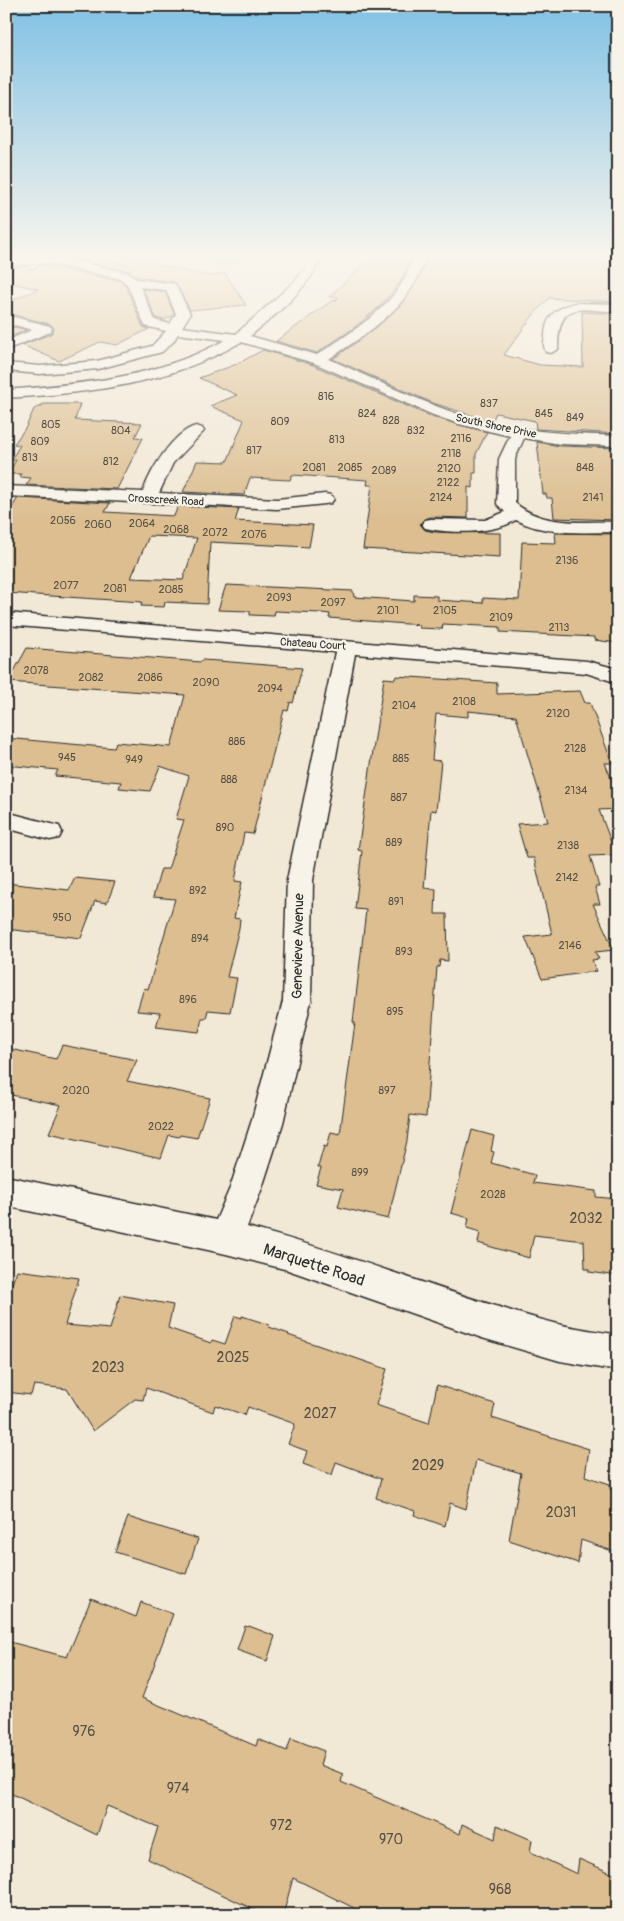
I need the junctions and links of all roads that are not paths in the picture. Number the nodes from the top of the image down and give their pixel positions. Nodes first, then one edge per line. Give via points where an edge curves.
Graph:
1 (163, 344) edge
2 (229, 344) edge
3 (263, 344) edge
4 (340, 344) edge
5 (551, 344) edge
6 (550, 349) dead end
7 (318, 360) junction
8 (6, 367) edge
9 (6, 394) edge
10 (196, 430) dead end
11 (519, 433) junction
12 (618, 440) edge
13 (6, 491) edge
14 (149, 499) junction
15 (325, 499) dead end
16 (514, 514) junction
17 (431, 524) dead end
18 (618, 527) edge
19 (6, 619) edge
20 (346, 647) junction
21 (618, 678) edge
22 (6, 820) edge
23 (50, 832) dead end
24 (6, 1191) edge
25 (226, 1238) junction
26 (618, 1353) edge

1 - 8 street via 158,350 98,365 40,370
2 - 9 street via 209,355 170,369 122,382
3 - 7 street, South Shore Drive
4 - 7 street
5 - 6 street
7 - 11 street, South Shore Drive via 438,412
10 - 14 street via 179,444 157,474
11 - 12 street, South Shore Drive via 560,439
11 - 16 street via 507,459 506,504
13 - 14 street, Crosscreek Road
14 - 15 street, Crosscreek Road via 277,504
16 - 17 street via 504,522 493,524
16 - 18 street via 545,524
19 - 20 street, Chateau Court
20 - 21 street, Chateau Court via 587,667
20 - 25 street, Genevieve Avenue via 300,880 297,1001 267,1123
22 - 23 street
24 - 25 street, Marquette Road
25 - 26 street, Marquette Road via 288,1254 382,1288 546,1339

